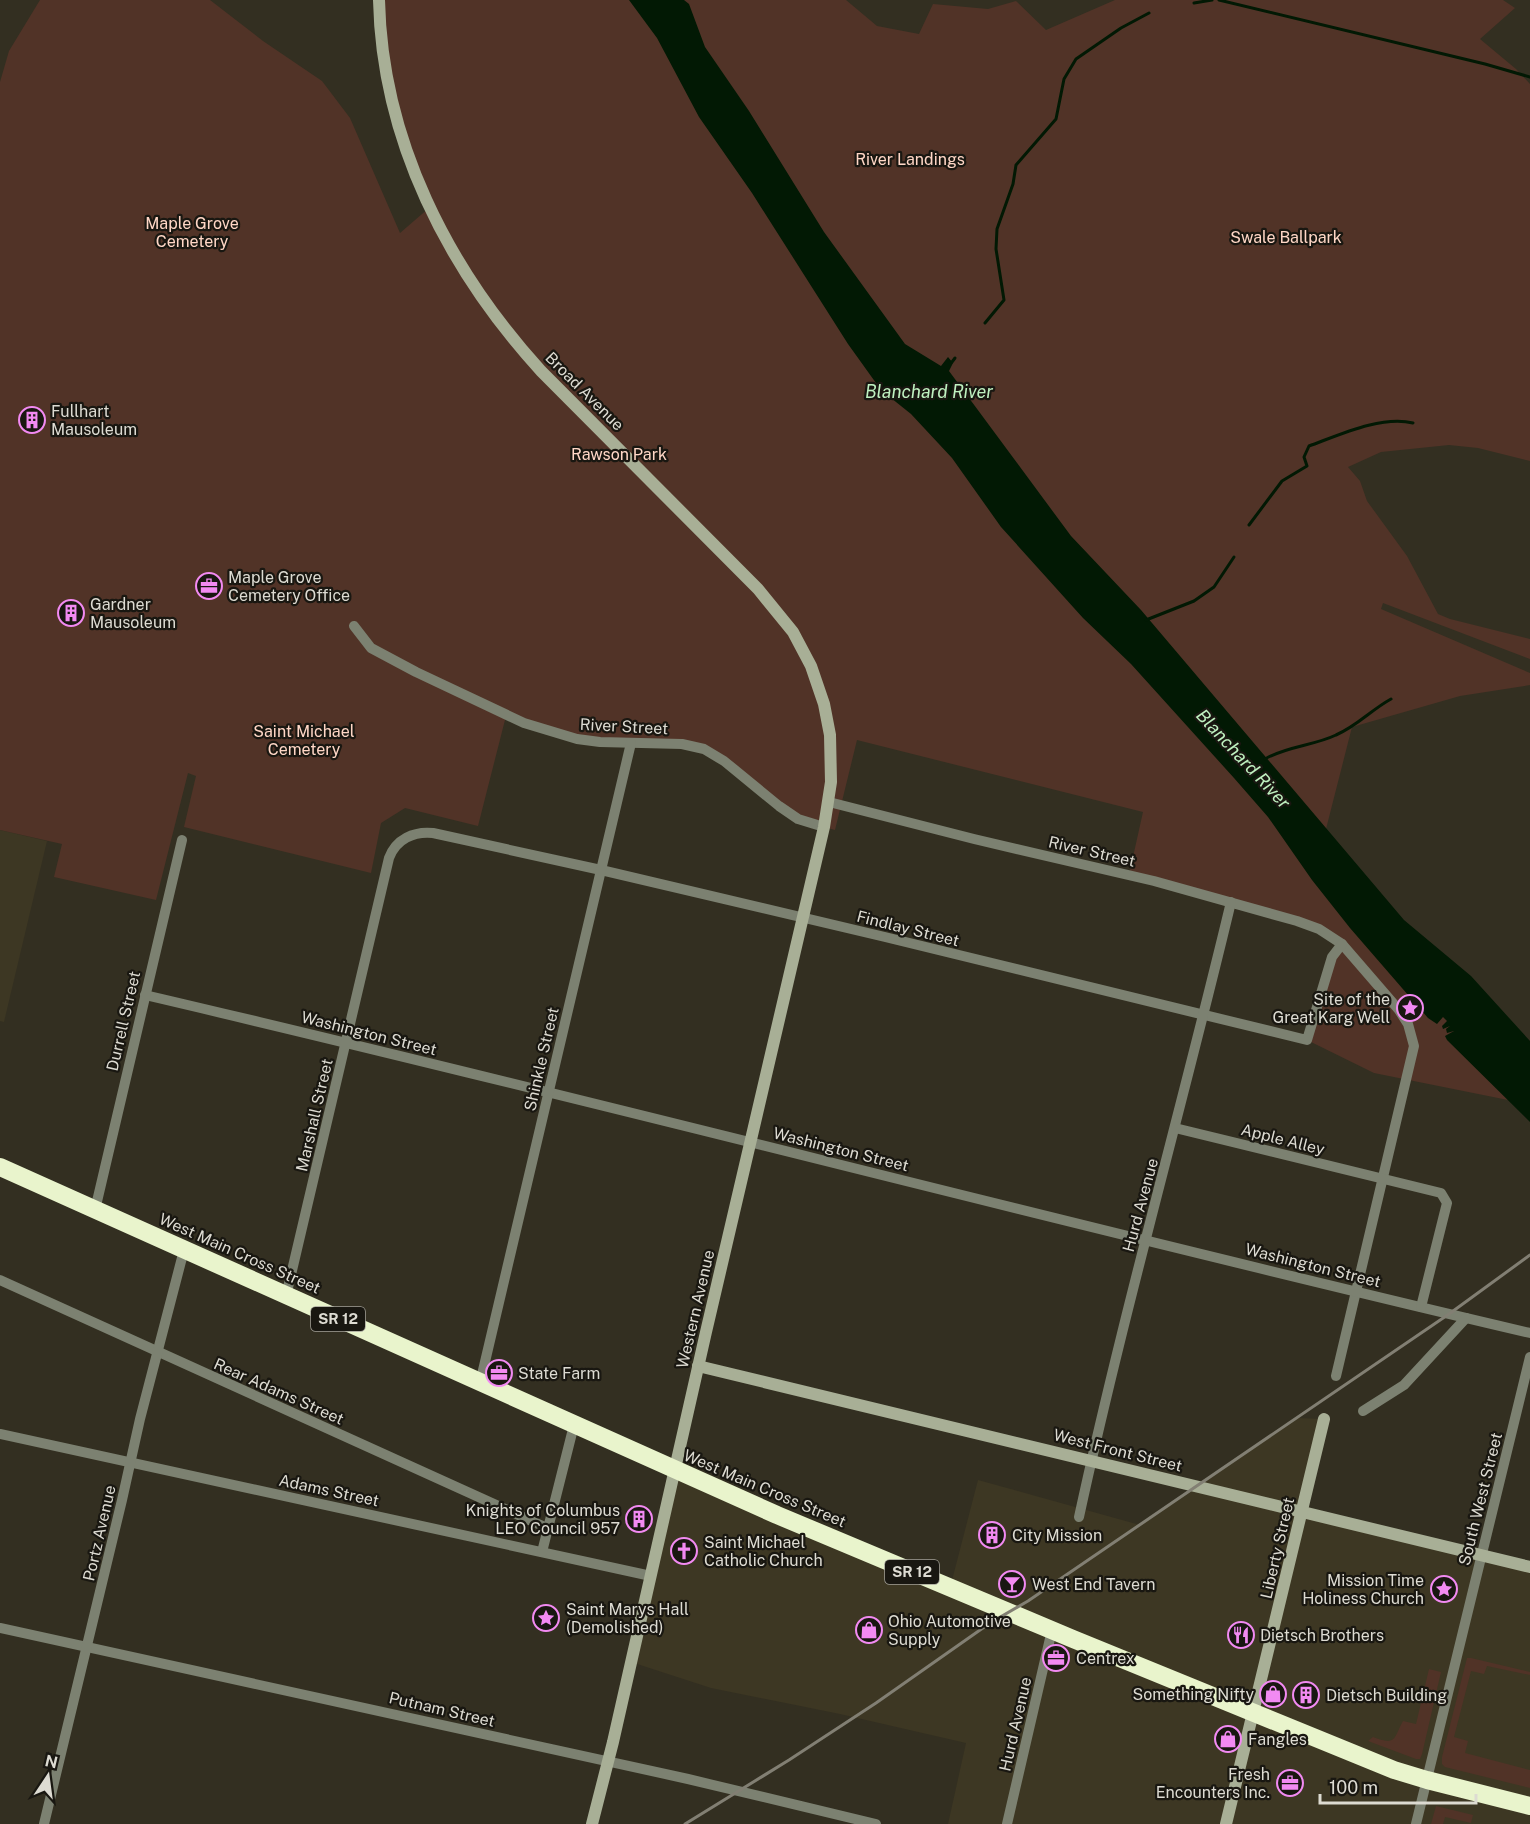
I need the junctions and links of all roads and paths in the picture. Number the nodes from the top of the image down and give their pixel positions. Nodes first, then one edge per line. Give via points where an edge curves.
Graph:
1 (379, 0) edge
2 (354, 626) dead end
3 (631, 743) junction
4 (829, 802) junction
5 (824, 827) junction
6 (182, 840) dead end
7 (402, 840) joint
8 (601, 870) junction
9 (1231, 902) junction
10 (804, 918) junction
11 (1342, 944) junction
12 (145, 995) junction
13 (1204, 1015) junction
14 (346, 1042) junction
15 (548, 1093) junction
16 (1175, 1128) junction
17 (752, 1142) junction
18 (0, 1167) edge
19 (1383, 1179) junction
20 (95, 1210) junction
21 (1145, 1240) junction
22 (184, 1250) junction
23 (0, 1280) edge
24 (1357, 1290) junction
25 (286, 1296) junction
26 (1421, 1307) junction
27 (1466, 1318) junction
28 (1530, 1333) edge
29 (157, 1352) junction
30 (1530, 1357) edge
31 (698, 1366) junction
32 (1336, 1376) dead end
33 (480, 1383) junction
34 (1363, 1411) dead end
35 (1324, 1419) dead end
36 (574, 1425) junction
37 (0, 1434) edge
38 (1092, 1460) junction
39 (131, 1461) junction
40 (675, 1471) junction
41 (1303, 1512) junction
42 (1079, 1517) dead end
43 (547, 1528) junction
44 (542, 1552) junction
45 (1482, 1555) junction
46 (1530, 1567) edge
47 (651, 1575) junction
48 (0, 1628) edge
49 (1052, 1630) junction
50 (87, 1647) junction
51 (1252, 1713) junction
52 (608, 1762) junction
53 (1427, 1780) junction
54 (1530, 1806) edge
55 (44, 1824) edge
56 (592, 1824) edge
57 (876, 1824) edge
58 (1007, 1824) edge
59 (1226, 1824) edge
60 (1416, 1824) edge

1 - 4 main road, Broad Avenue via 386,67 399,128 421,189 448,246 510,337 759,589 793,632 811,666 827,720 832,766
2 - 3 street, River Street via 371,648 506,715 577,739
3 - 5 street, River Street via 682,744 705,749 798,819
3 - 8 street, Shinkle Street
4 - 5 main road, Western Avenue
4 - 9 street, River Street
5 - 10 main road, Western Avenue
6 - 12 street, Durrell Street
7 - 8 street, Findlay Street via 417,833 433,833
7 - 14 street, Marshall Street via 389,858
8 - 10 street, Findlay Street
8 - 15 street, Shinkle Street
9 - 11 street, River Street via 1313,927
9 - 13 street, Hurd Avenue
10 - 13 street, Findlay Street
10 - 17 main road, Western Avenue
11 - 13 street, Findlay Street via 1332,957 1307,1040
11 - 19 street via 1400,1010 1413,1038 1413,1055
12 - 14 street, Washington Street
12 - 20 street, Durrell Street
13 - 16 street, Hurd Avenue
14 - 15 street, Washington Street
14 - 25 street, Marshall Street
15 - 17 street, Washington Street
15 - 33 street, Shinkle Street
16 - 19 street, Apple Alley
16 - 21 street, Hurd Avenue
17 - 21 street, Washington Street
17 - 31 main road, Western Avenue
18 - 20 highway, West Main Cross Street / SR 12
19 - 24 street
19 - 26 street, Apple Alley via 1441,1193 1447,1203
20 - 22 highway, West Main Cross Street / SR 12
21 - 24 street, Washington Street
21 - 38 street, Hurd Avenue
22 - 25 highway, West Main Cross Street / SR 12
22 - 29 street, Portz Avenue
23 - 29 street, Rear Adams Street
24 - 26 street, Washington Street
24 - 32 street
25 - 33 highway, West Main Cross Street / SR 12
26 - 27 street, Washington Street
27 - 28 street, Washington Street
27 - 34 street via 1404,1385
29 - 39 street, Portz Avenue
29 - 43 street, Rear Adams Street
30 - 45 street, South West Street
31 - 38 main road, West Front Street
31 - 40 main road, Western Avenue
33 - 36 highway, West Main Cross Street / SR 12
35 - 41 main road, Liberty Street
36 - 40 highway, West Main Cross Street / SR 12
36 - 43 street
37 - 39 street, Adams Street
38 - 41 main road, West Front Street
38 - 42 street, Hurd Avenue
39 - 44 street, Adams Street
39 - 50 street, Portz Avenue
40 - 47 main road, Western Avenue
40 - 49 highway, West Main Cross Street / SR 12
41 - 45 main road, West Front Street
41 - 51 main road, Liberty Street
43 - 44 street
44 - 47 street, Adams Street
45 - 46 main road, West Front Street
45 - 53 street, South West Street
47 - 52 main road, Western Avenue
48 - 50 street, Putnam Street
49 - 51 highway, West Main Cross Street / SR 12
49 - 58 street, Hurd Avenue
50 - 52 street, Putnam Street
50 - 55 street, Portz Avenue
51 - 53 highway, West Main Cross Street / SR 12
51 - 59 main road, Liberty Street
52 - 56 main road, Western Avenue
52 - 57 street, Putnam Street
53 - 54 highway, West Main Cross Street / SR 12
53 - 60 street, South West Street

